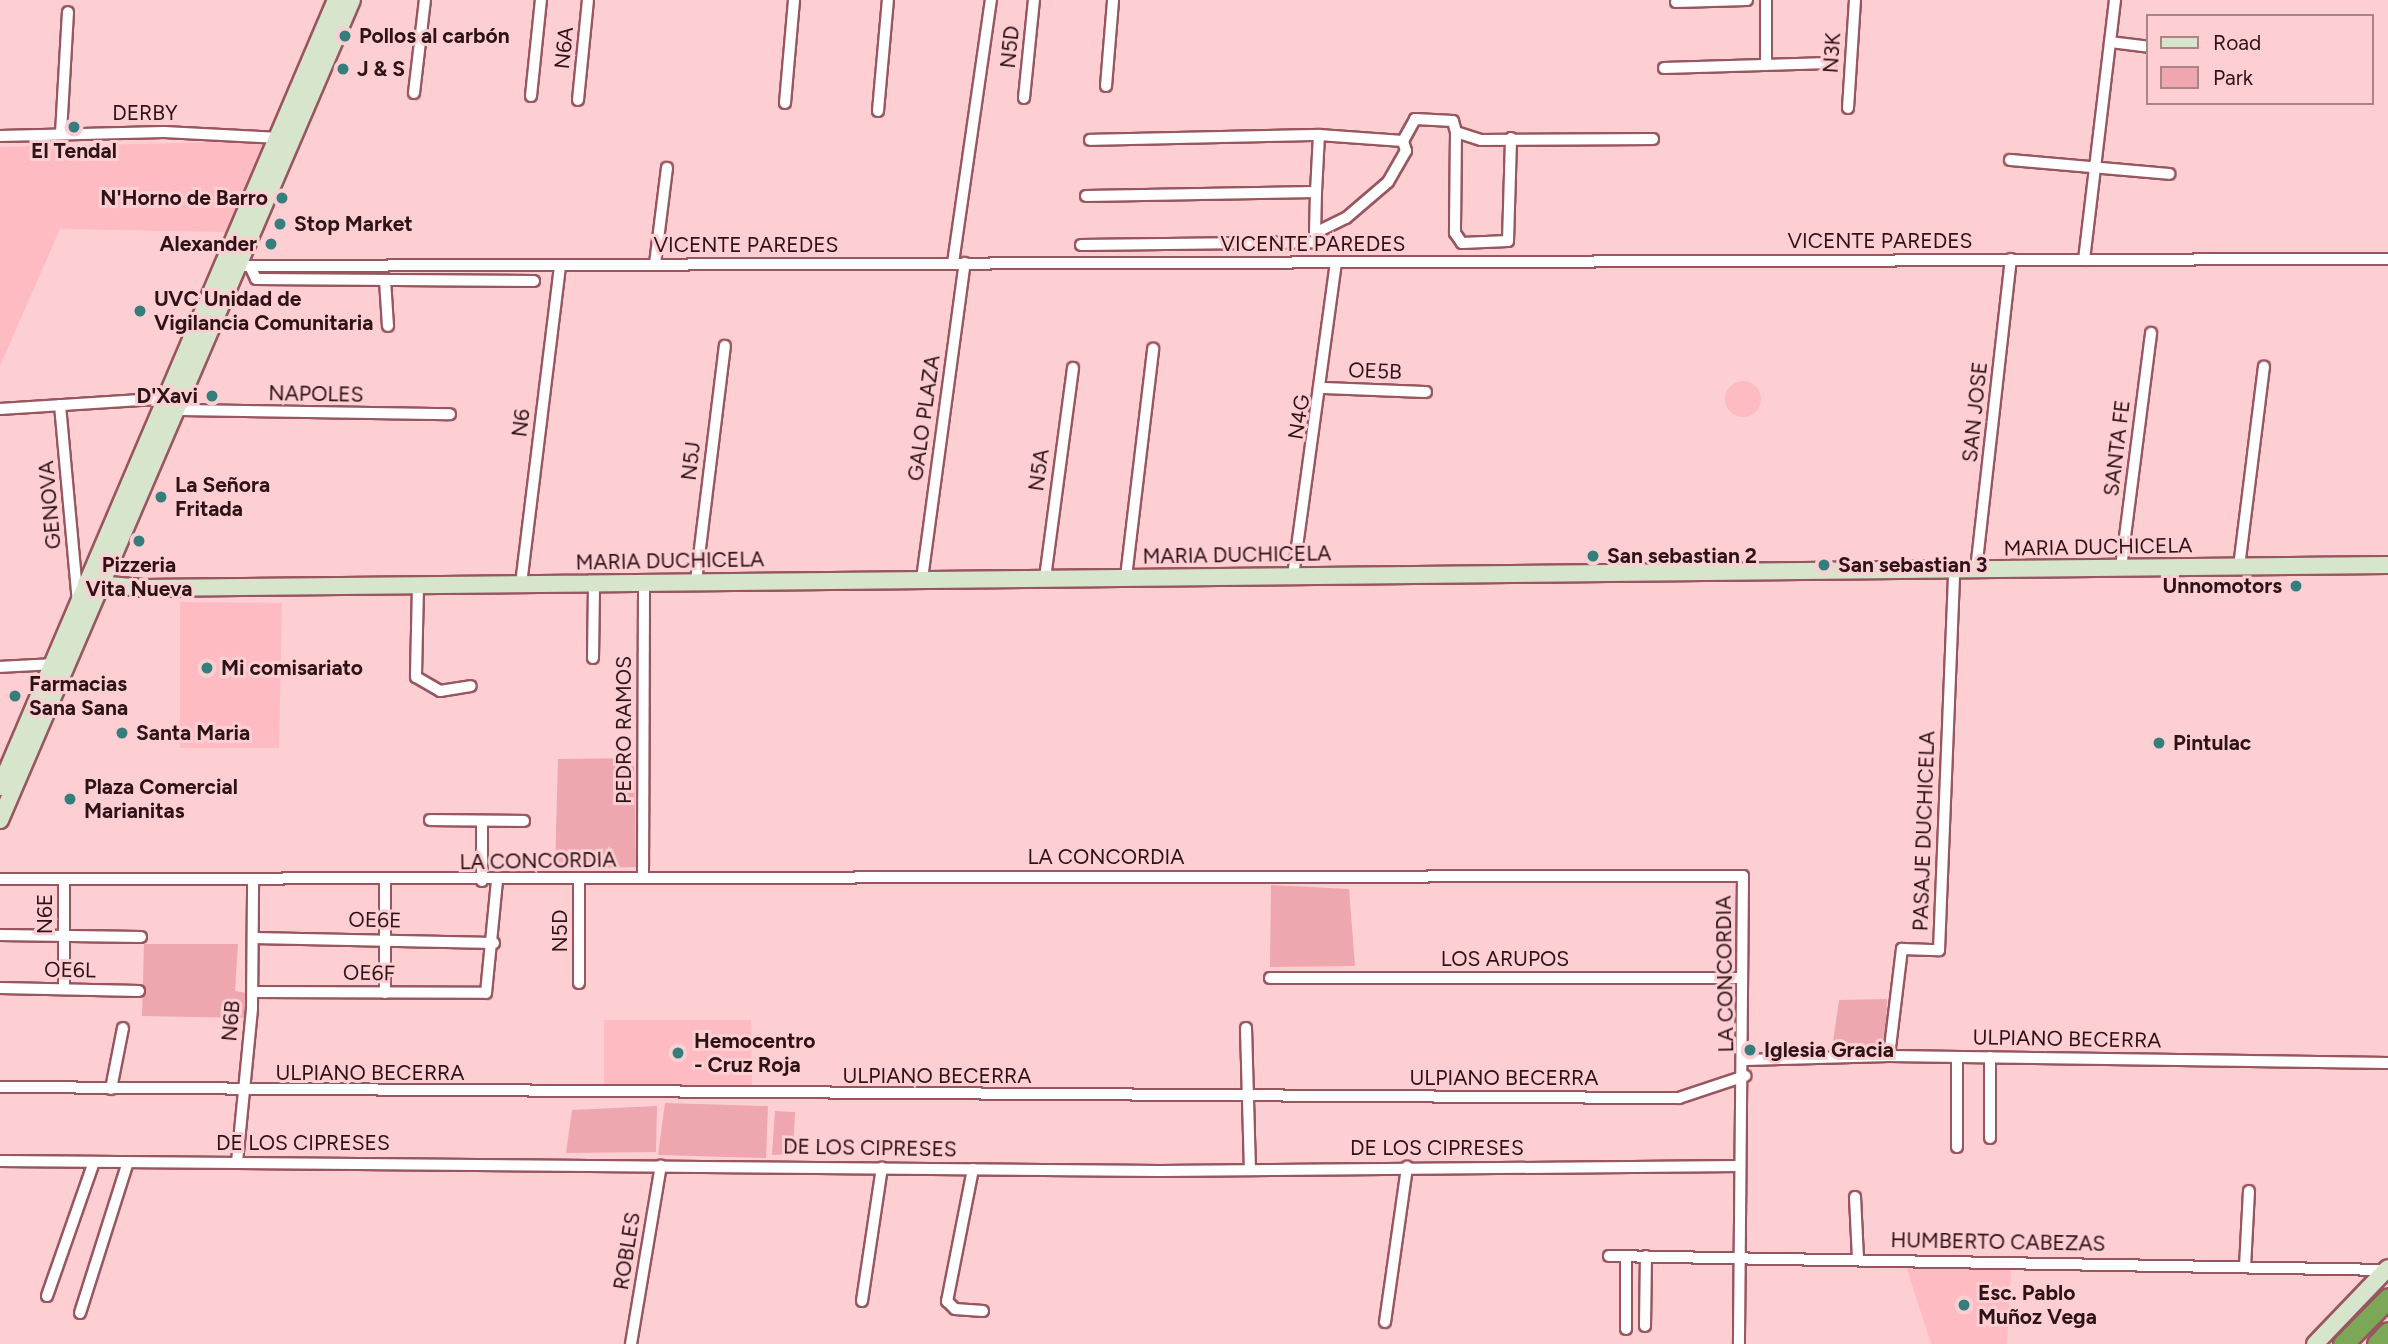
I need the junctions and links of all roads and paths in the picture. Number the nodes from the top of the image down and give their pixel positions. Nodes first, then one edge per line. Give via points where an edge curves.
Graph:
1 (336, 0) edge
2 (352, 0) edge
3 (425, 0) edge
4 (541, 0) edge
5 (588, 0) edge
6 (794, 0) edge
7 (888, 0) edge
8 (991, 0) edge
9 (1034, 0) edge
10 (1113, 0) edge
11 (1748, 0) edge
12 (1766, 0) edge
13 (1855, 0) edge
14 (2115, 0) edge
15 (1676, 2) dead end
16 (68, 12) dead end
17 (2110, 42) junction
18 (2146, 47) edge
19 (1830, 63) dead end
20 (1766, 65) junction
21 (1664, 68) dead end
22 (1106, 86) dead end
23 (414, 93) dead end
24 (531, 96) dead end
25 (1024, 99) dead end
26 (578, 100) dead end
27 (785, 103) dead end
28 (1848, 108) dead end
29 (878, 111) dead end
30 (1456, 132) junction
31 (61, 133) junction
32 (1319, 135) junction
33 (0, 136) edge
34 (1511, 138) junction
35 (283, 139) junction
36 (1653, 139) dead end
37 (1090, 140) dead end
38 (1403, 141) junction
39 (2010, 160) dead end
40 (2096, 164) junction
41 (667, 168) dead end
42 (2169, 174) dead end
43 (1317, 192) junction
44 (1086, 196) dead end
45 (1314, 237) junction
46 (1081, 245) dead end
47 (2011, 259) junction
48 (2084, 260) junction
49 (2388, 260) edge
50 (959, 262) junction
51 (655, 264) junction
52 (1313, 264) junction
53 (1336, 264) junction
54 (244, 266) junction
55 (559, 266) junction
56 (385, 280) junction
57 (534, 281) dead end
58 (388, 326) dead end
59 (2151, 333) dead end
60 (725, 346) dead end
61 (1153, 349) dead end
62 (2264, 366) dead end
63 (1073, 368) dead end
64 (1323, 388) junction
65 (1426, 392) dead end
66 (175, 404) junction
67 (61, 405) junction
68 (0, 409) edge
69 (450, 414) dead end
70 (2388, 565) edge
71 (2239, 567) junction
72 (2121, 568) junction
73 (1954, 570) junction
74 (1976, 570) junction
75 (1293, 576) junction
76 (1045, 578) junction
77 (1126, 578) junction
78 (922, 579) junction
79 (696, 581) junction
80 (644, 582) junction
81 (594, 583) junction
82 (521, 584) junction
83 (93, 585) junction
84 (418, 586) junction
85 (78, 603) junction
86 (593, 658) dead end
87 (60, 664) junction
88 (0, 667) edge
89 (471, 686) dead end
90 (0, 786) edge
91 (0, 820) edge
92 (430, 820) dead end
93 (482, 821) junction
94 (524, 821) dead end
95 (643, 878) junction
96 (0, 879) edge
97 (579, 880) junction
98 (64, 881) junction
99 (385, 881) junction
100 (482, 881) junction
101 (497, 881) junction
102 (253, 882) junction
103 (0, 935) edge
104 (64, 936) junction
105 (141, 937) dead end
106 (254, 938) junction
107 (384, 939) junction
108 (494, 943) junction
109 (1270, 978) dead end
110 (1741, 978) junction
111 (579, 983) dead end
112 (0, 988) edge
113 (64, 989) junction
114 (139, 990) dead end
115 (253, 992) junction
116 (385, 993) junction
117 (123, 1028) dead end
118 (1246, 1028) dead end
119 (1889, 1056) junction
120 (1957, 1057) junction
121 (1990, 1057) junction
122 (1745, 1060) junction
123 (2388, 1063) edge
124 (1745, 1076) junction
125 (0, 1087) edge
126 (111, 1089) junction
127 (243, 1092) junction
128 (1249, 1096) junction
129 (1990, 1138) dead end
130 (1956, 1147) dead end
131 (0, 1161) edge
132 (94, 1162) junction
133 (128, 1162) junction
134 (237, 1162) junction
135 (661, 1165) junction
136 (1740, 1166) junction
137 (881, 1167) junction
138 (1406, 1167) junction
139 (973, 1168) junction
140 (1250, 1168) junction
141 (2249, 1191) dead end
142 (1855, 1197) dead end
143 (1609, 1256) dead end
144 (1626, 1256) junction
145 (1646, 1256) junction
146 (1739, 1256) junction
147 (1858, 1258) junction
148 (2245, 1267) junction
149 (2387, 1269) edge
150 (47, 1296) dead end
151 (2388, 1298) edge
152 (862, 1301) dead end
153 (983, 1311) dead end
154 (80, 1313) dead end
155 (1385, 1322) dead end
156 (1645, 1326) dead end
157 (1626, 1329) dead end
158 (2388, 1332) edge
159 (631, 1344) edge
160 (1739, 1344) edge
161 (2315, 1344) edge
162 (2343, 1344) edge
163 (2377, 1344) edge

1 - 35 main road
2 - 35 main road
3 - 23 street
4 - 24 street
5 - 26 street, N6A
6 - 27 street
7 - 29 street
8 - 50 street, GALO PLAZA
9 - 25 street, N5D
10 - 22 street
11 - 15 street
12 - 20 street
13 - 28 street, N3K
14 - 17 street
16 - 31 street
17 - 18 street
17 - 40 street
19 - 20 street
20 - 21 street
30 - 34 street
30 - 34 street via 1455,233 1462,243 1508,242
30 - 38 street via 1453,121 1415,119
31 - 33 street, DERBY
31 - 35 street, DERBY
32 - 37 street
32 - 38 street
32 - 43 street
34 - 36 street
35 - 54 main road
35 - 66 main road
38 - 45 street via 1401,164 1388,182 1346,218
39 - 40 street
40 - 42 street
40 - 48 street
41 - 51 street
43 - 44 street
43 - 45 street
45 - 46 street
45 - 52 street
47 - 48 street, VICENTE PAREDES
47 - 53 street, VICENTE PAREDES
47 - 74 street, SAN JOSE
48 - 49 street, VICENTE PAREDES
50 - 51 street, VICENTE PAREDES
50 - 52 street, VICENTE PAREDES
50 - 78 street, GALO PLAZA
51 - 55 street, VICENTE PAREDES
52 - 53 street, VICENTE PAREDES
53 - 64 street, N4G
54 - 55 street, VICENTE PAREDES
54 - 56 street via 256,279
54 - 66 main road
55 - 82 street, N6
56 - 57 street
56 - 58 street
59 - 72 street, SANTA FE
60 - 79 street, N5J
61 - 77 street
62 - 71 street
63 - 76 street, N5A
64 - 65 street, OE5B
64 - 75 street, N4G
66 - 67 street, NAPOLES
66 - 69 street, NAPOLES
66 - 83 main road
67 - 68 street, NAPOLES
67 - 85 street, GENOVA
70 - 71 main road, MARIA DUCHICELA
71 - 72 main road, MARIA DUCHICELA
72 - 74 main road, MARIA DUCHICELA
73 - 74 main road, MARIA DUCHICELA
73 - 75 main road, MARIA DUCHICELA
73 - 119 street, PASAJE DUCHICELA via 1939,950 1902,949
75 - 77 main road, MARIA DUCHICELA
76 - 77 main road, MARIA DUCHICELA
76 - 78 main road, MARIA DUCHICELA
78 - 79 main road, MARIA DUCHICELA
79 - 80 main road, MARIA DUCHICELA
80 - 81 main road, MARIA DUCHICELA
80 - 95 street, PEDRO RAMOS
81 - 82 main road, MARIA DUCHICELA
81 - 86 street
82 - 84 main road, MARIA DUCHICELA
83 - 84 main road, MARIA DUCHICELA
83 - 85 main road
83 - 87 main road
84 - 89 street via 416,677 440,691
85 - 87 main road
87 - 88 street
87 - 90 main road
87 - 91 main road
92 - 93 street
93 - 94 street
93 - 100 street
95 - 97 street, LA CONCORDIA
95 - 110 street, LA CONCORDIA via 1743,876
96 - 98 street, LA CONCORDIA
97 - 101 street, LA CONCORDIA
97 - 111 street, N5D
98 - 102 street, LA CONCORDIA
98 - 104 street, N6E
99 - 100 street, LA CONCORDIA
99 - 102 street, LA CONCORDIA
99 - 107 street
100 - 101 street, LA CONCORDIA
101 - 108 street
102 - 106 street, N6B
103 - 104 street
104 - 105 street
104 - 113 street, N6E
106 - 107 street, OE6E
106 - 115 street, N6B
107 - 108 street, OE6E
107 - 116 street
108 - 116 street, OE6F via 484,994
109 - 110 street, LOS ARUPOS
110 - 122 street, LA CONCORDIA
112 - 113 street, OE6L
113 - 114 street, OE6L
115 - 116 street, OE6F
115 - 127 street, N6B
117 - 126 street
118 - 128 street
119 - 120 street, ULPIANO BECERRA
119 - 122 street, ULPIANO BECERRA
120 - 121 street, ULPIANO BECERRA
120 - 130 street
121 - 123 street, ULPIANO BECERRA
121 - 129 street
122 - 124 street, LA CONCORDIA
124 - 128 street, ULPIANO BECERRA via 1679,1098
124 - 136 street, LA CONCORDIA
125 - 126 street, ULPIANO BECERRA
126 - 127 street, ULPIANO BECERRA
127 - 128 street, ULPIANO BECERRA
127 - 134 street, N6B
128 - 140 street
131 - 132 street, DE LOS CIPRESES
132 - 133 street, DE LOS CIPRESES
132 - 150 street
133 - 134 street, DE LOS CIPRESES
133 - 154 street
134 - 135 street, DE LOS CIPRESES
135 - 137 street, DE LOS CIPRESES
135 - 159 street, ROBLES
136 - 138 street, DE LOS CIPRESES
136 - 146 street, LA CONCORDIA
137 - 139 street, DE LOS CIPRESES
137 - 152 street
138 - 140 street, DE LOS CIPRESES
138 - 155 street
139 - 140 street, DE LOS CIPRESES
139 - 153 street via 947,1301 954,1309
141 - 148 street
142 - 147 street
143 - 144 street, HUMBERTO CABEZAS
144 - 145 street, HUMBERTO CABEZAS
144 - 157 street
145 - 146 street, HUMBERTO CABEZAS
145 - 156 street
146 - 147 street, HUMBERTO CABEZAS
146 - 160 street, LA CONCORDIA
147 - 148 street, HUMBERTO CABEZAS
148 - 149 street, HUMBERTO CABEZAS
149 - 161 main road
151 - 162 highway
158 - 163 highway

